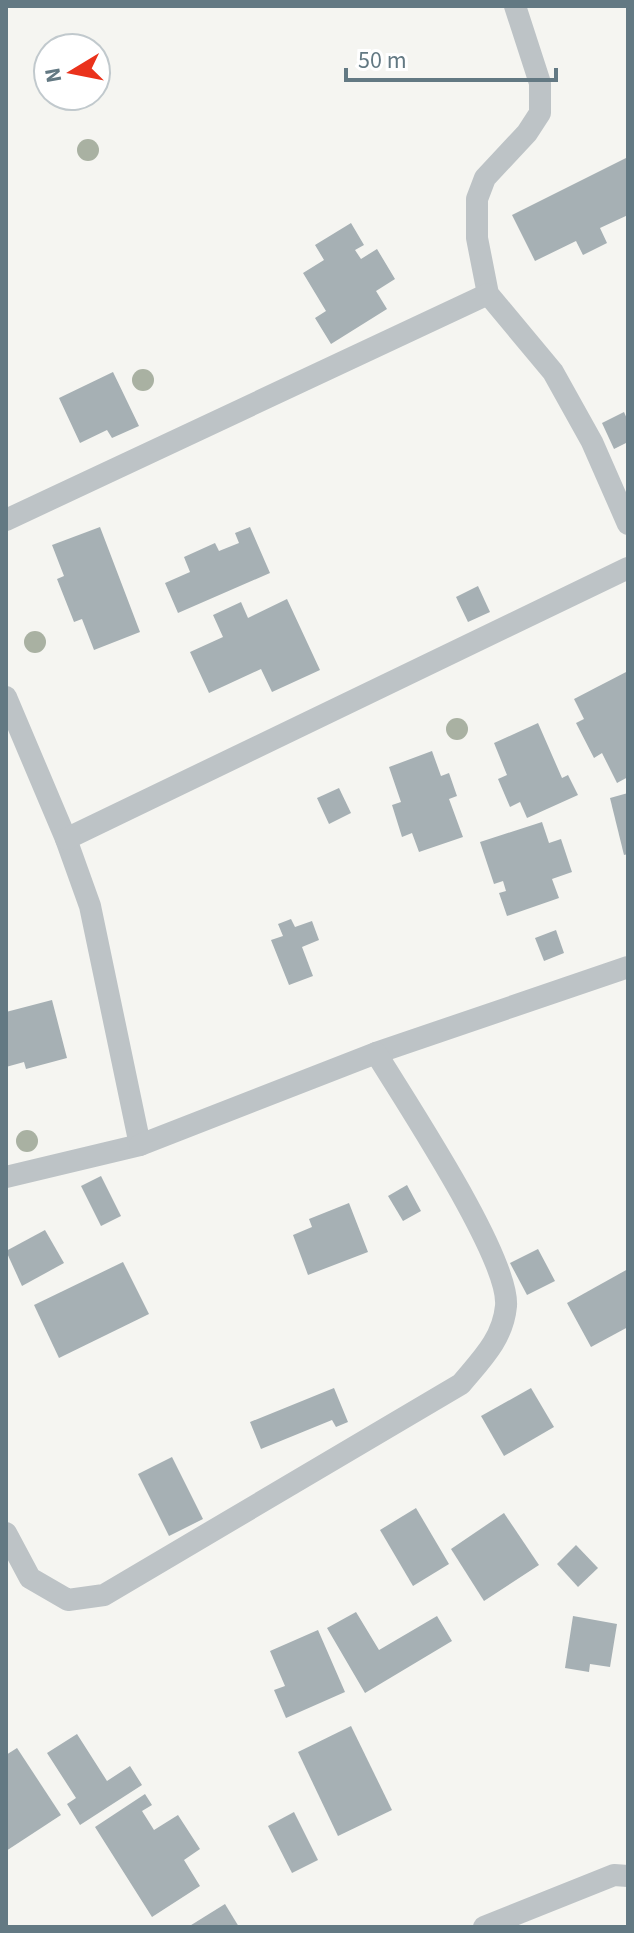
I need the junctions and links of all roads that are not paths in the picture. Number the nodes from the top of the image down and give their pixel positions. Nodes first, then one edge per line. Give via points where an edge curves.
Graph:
1 (515, 6) edge
2 (488, 294) junction
3 (6, 520) edge
4 (628, 524) edge
5 (628, 568) edge
6 (7, 700) edge
7 (66, 839) junction
8 (628, 967) edge
9 (376, 1053) junction
10 (140, 1145) junction
11 (6, 1177) edge
12 (6, 1533) edge
13 (628, 1876) edge
14 (484, 1927) edge

1 - 2 street via 540,83 540,113 485,178 477,199 477,238
2 - 3 street
2 - 4 street via 553,372 592,442
5 - 7 street
6 - 7 street
7 - 10 street via 90,906
8 - 9 street
9 - 10 street
9 - 12 street via 489,1244 506,1304 497,1339 461,1384 104,1595 68,1600 30,1578
10 - 11 street
13 - 14 street via 614,1875

